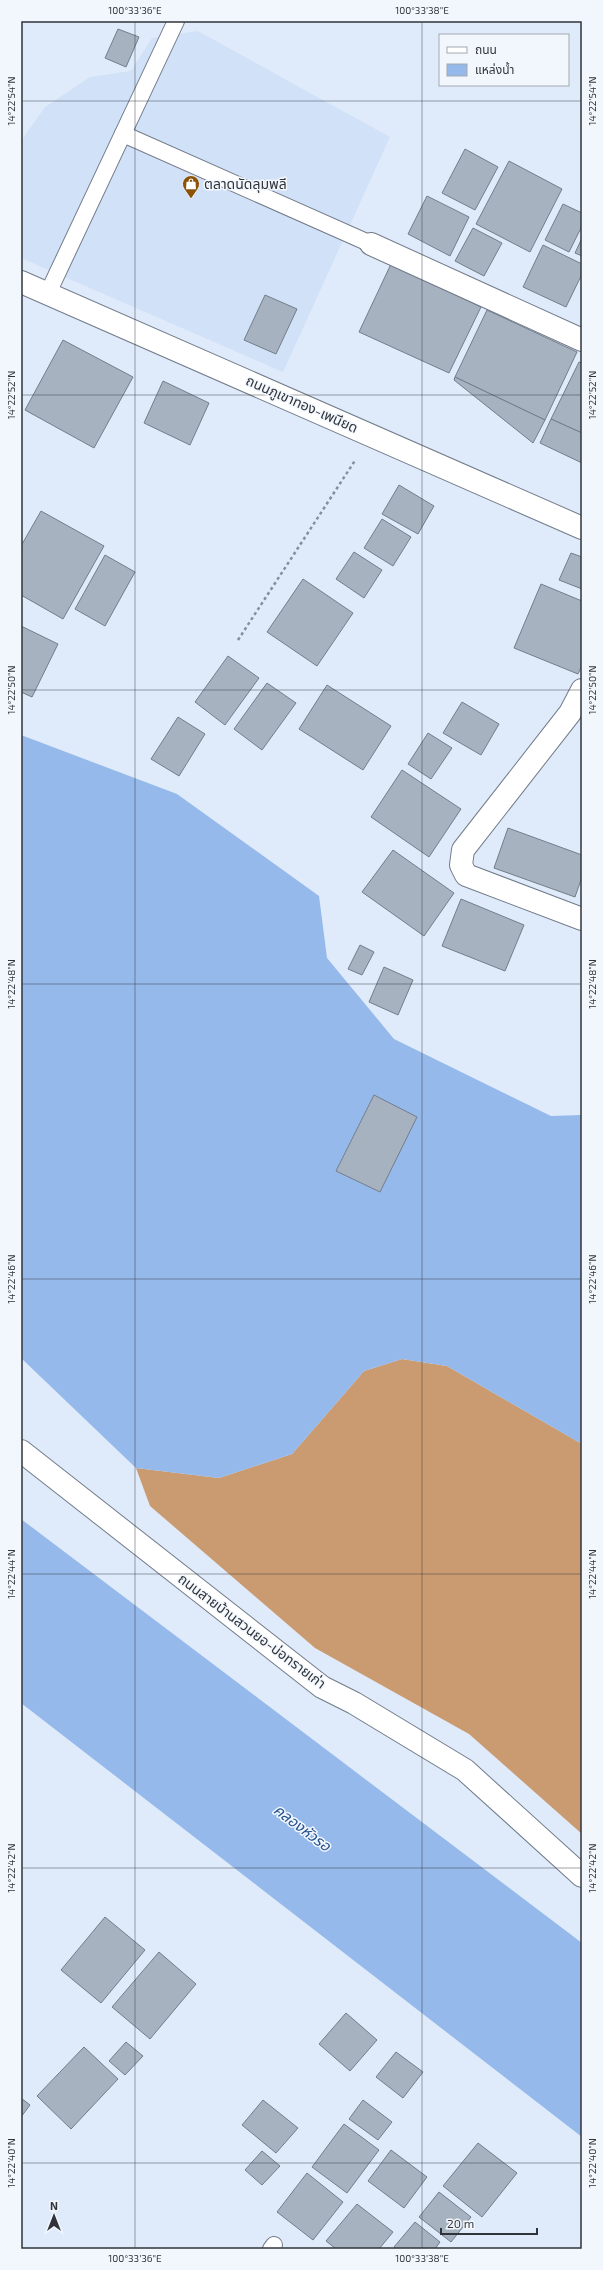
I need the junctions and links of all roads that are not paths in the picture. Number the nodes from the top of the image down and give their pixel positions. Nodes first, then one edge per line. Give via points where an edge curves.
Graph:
1 (176, 21) edge
2 (123, 134) junction
3 (370, 244) joint
4 (21, 282) edge
5 (48, 293) junction
6 (582, 340) edge
7 (582, 528) edge
8 (582, 690) edge
9 (582, 919) edge
10 (21, 1451) edge
11 (582, 1876) edge

1 - 2 lane
2 - 3 lane
2 - 5 lane
3 - 6 street
4 - 5 street, ถนนภูเขาทอง-เพนียด
5 - 7 street, ถนนภูเขาทอง-เพนียด
8 - 9 street via 570,713 462,850 461,865 466,875
10 - 11 street, ถนนสายบ้านสวนยอ-บ่อทรายเก่า via 322,1687 354,1703 465,1770

